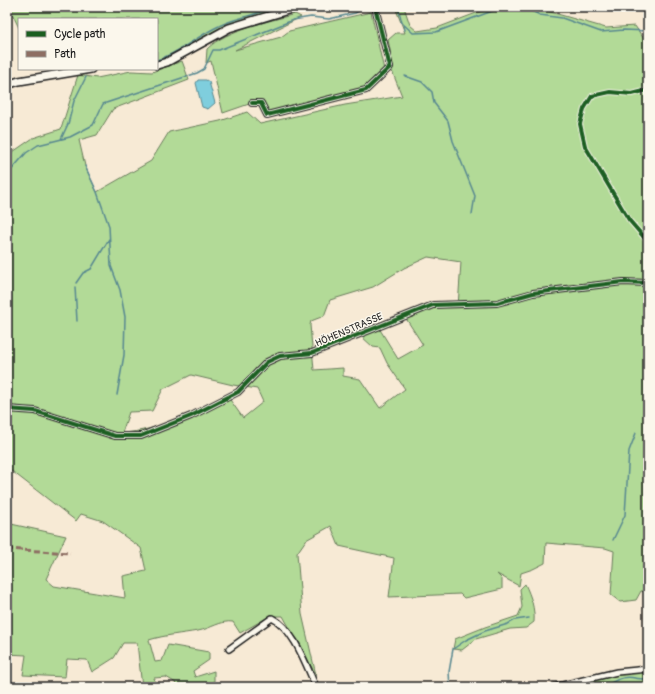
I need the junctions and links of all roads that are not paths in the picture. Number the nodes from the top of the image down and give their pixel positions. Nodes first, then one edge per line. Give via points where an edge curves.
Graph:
1 (298, 7) edge
2 (375, 7) edge
3 (158, 65) edge
4 (86, 70) edge
5 (7, 85) edge
6 (252, 103) dead end
7 (648, 283) edge
8 (7, 409) edge
9 (229, 649) dead end
10 (648, 669) edge
11 (316, 687) edge
12 (554, 687) edge

1 - 3 main road via 229,28
2 - 6 street via 390,67 366,90 267,115 261,102
4 - 5 main road
7 - 8 street, HÖHENSTRASSE via 623,282 533,293 497,303 433,305 312,354 280,356 267,362 238,392 191,416 141,436 115,436 35,411
9 - 11 street via 272,618 280,622 290,634
10 - 12 street via 617,672

